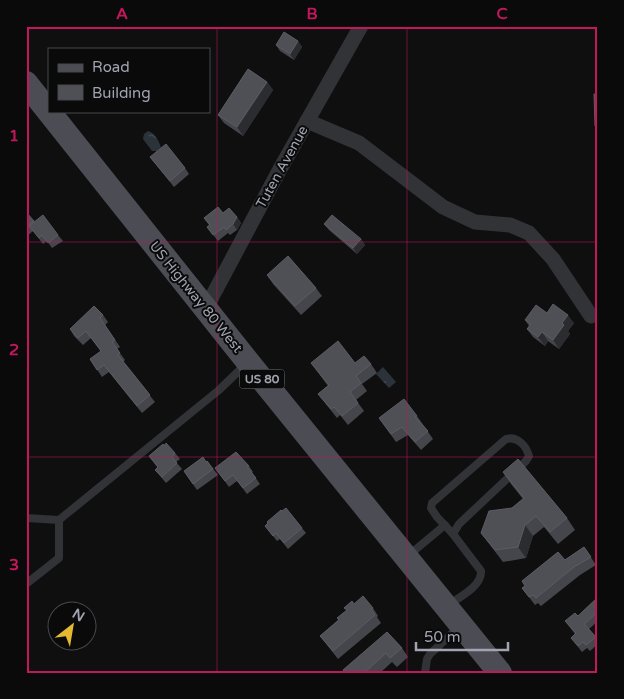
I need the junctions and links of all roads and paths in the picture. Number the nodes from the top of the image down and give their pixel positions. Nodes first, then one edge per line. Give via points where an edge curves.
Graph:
1 (360, 26) edge
2 (26, 84) edge
3 (48, 111) edge
4 (48, 112) edge
5 (307, 121) junction
6 (206, 308) junction
7 (592, 316) dead end
8 (248, 362) junction
9 (26, 518) edge
10 (59, 520) junction
11 (446, 525) junction
12 (453, 534) junction
13 (407, 556) junction
14 (26, 584) edge
15 (447, 606) junction
16 (461, 625) junction
17 (425, 673) edge
18 (500, 673) edge

1 - 5 street, Tuten Avenue
2 - 3 main road, US Highway 80 West / US 80
4 - 6 main road, US Highway 80 West / US 80
5 - 6 street, Tuten Avenue
5 - 7 street via 360,143 443,207 475,222 510,225 530,232 553,258
6 - 8 main road, US Highway 80 West / US 80
8 - 10 lane via 212,396
8 - 13 main road, US Highway 80 West / US 80
9 - 10 lane
10 - 14 lane via 59,558
11 - 12 lane
11 - 12 lane via 431,508 432,503 506,439 518,440 528,452 526,461 459,524
11 - 13 lane
12 - 15 lane via 482,576 479,582
13 - 15 main road, US Highway 80 West / US 80
15 - 16 main road, US Highway 80 West / US 80
16 - 17 lane via 430,654
16 - 18 main road, US Highway 80 West / US 80

